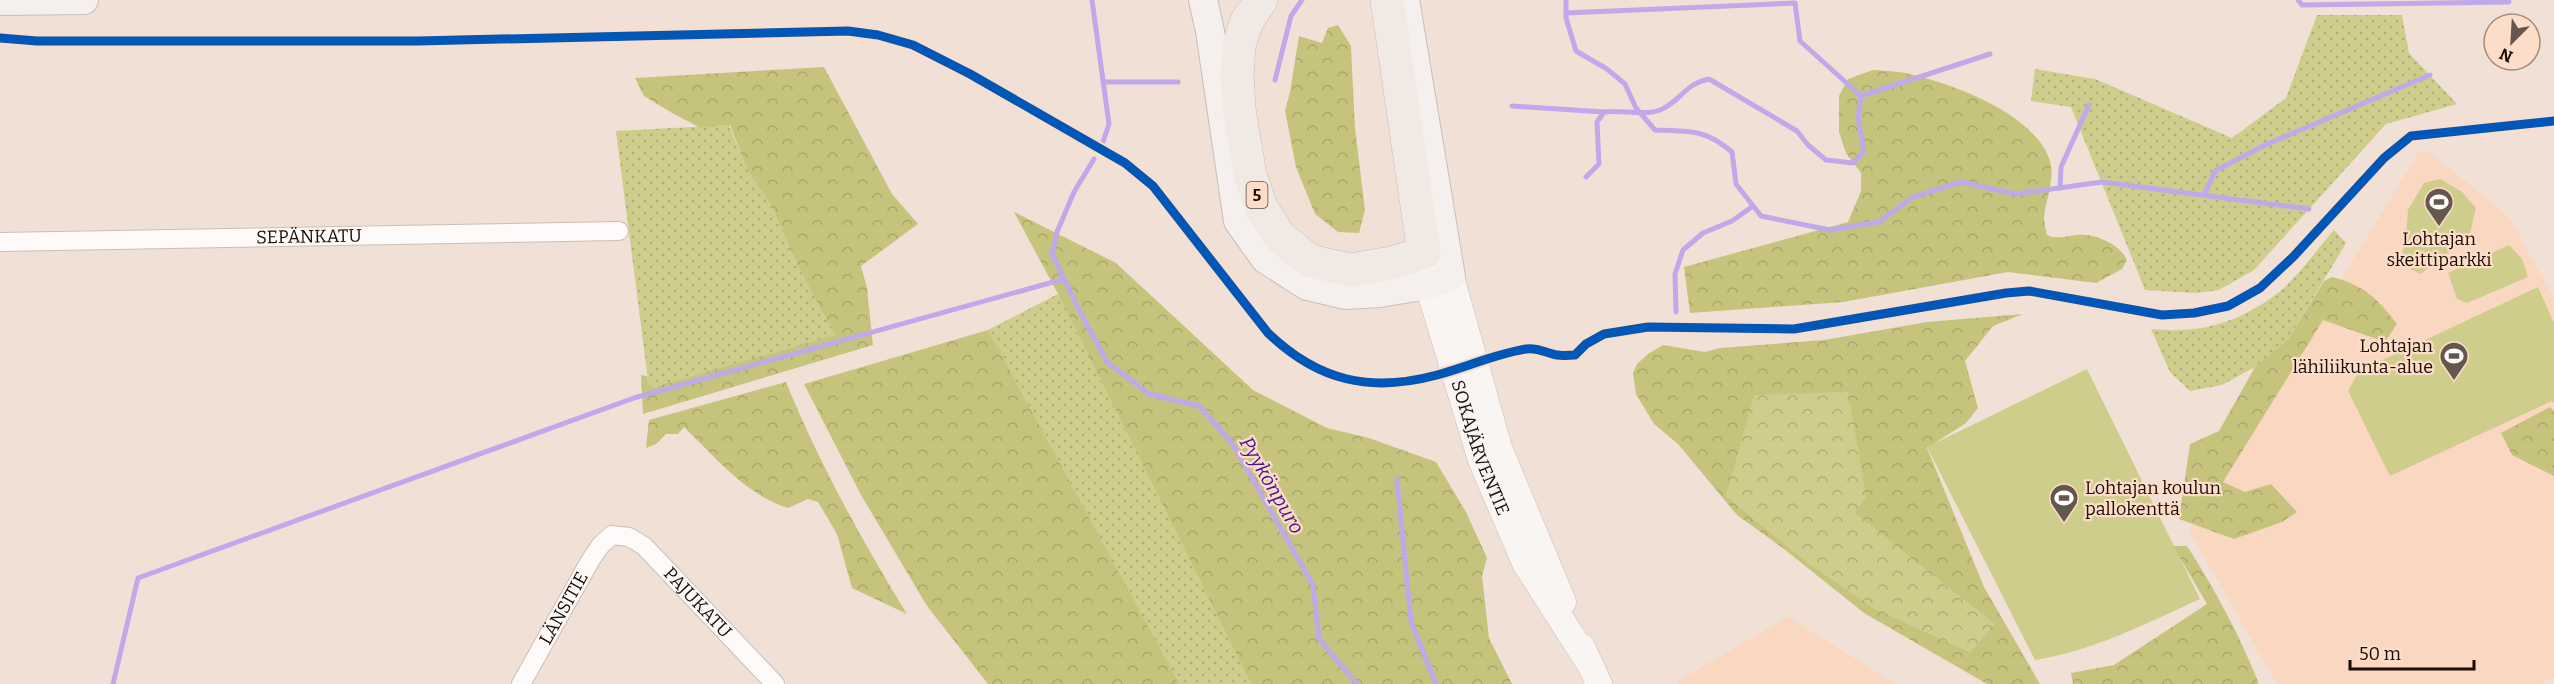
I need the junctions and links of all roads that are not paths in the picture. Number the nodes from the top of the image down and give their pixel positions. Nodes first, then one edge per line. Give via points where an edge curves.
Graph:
1 (84, 0) edge
2 (1203, 0) edge
3 (1261, 0) edge
4 (1387, 0) edge
5 (1405, 0) edge
6 (0, 1) edge
7 (619, 231) dead end
8 (0, 242) edge
9 (1437, 267) junction
10 (612, 535) joint
11 (1594, 674) edge
12 (521, 684) edge
13 (775, 684) edge

1 - 6 main road
2 - 9 main road via 1238,221 1265,259 1307,286 1345,294 1380,293
3 - 9 highway, 5 via 1247,21 1239,45 1239,109 1250,175 1261,207 1280,237 1310,261 1350,270 1392,263
4 - 9 highway, SOKAJÄRVENTIE
5 - 9 main road, SOKAJÄRVENTIE
7 - 8 street, SEPÄNKATU
9 - 11 street, SOKAJÄRVENTIE via 1480,460 1525,563
10 - 12 street, LÄNSITIE via 600,546
10 - 13 street, PAJUKATU via 629,537 644,546

